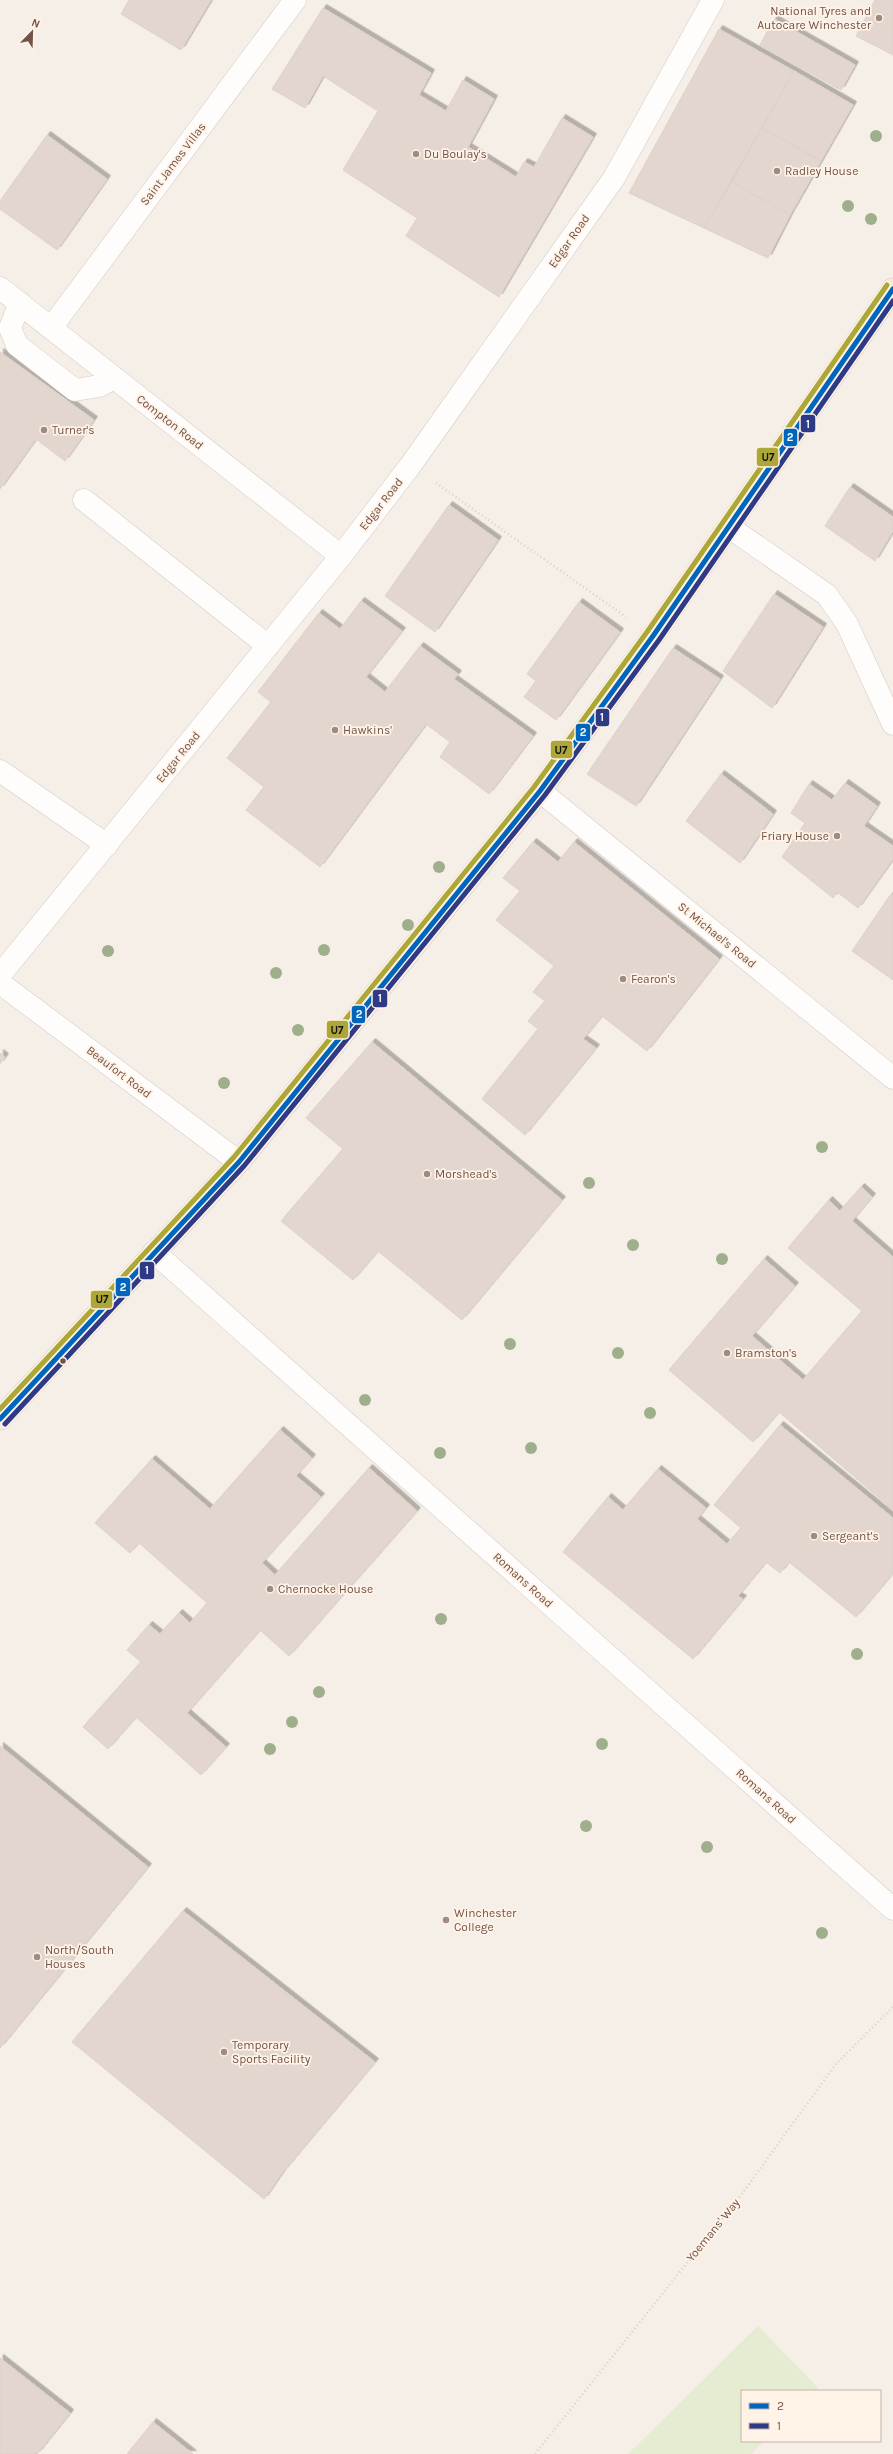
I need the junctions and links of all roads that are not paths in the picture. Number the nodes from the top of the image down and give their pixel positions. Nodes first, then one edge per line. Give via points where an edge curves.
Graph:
1 (294, 0) edge
2 (713, 0) edge
3 (0, 288) edge
4 (893, 289) edge
5 (20, 303) junction
6 (51, 328) junction
7 (114, 378) junction
8 (84, 500) dead end
9 (729, 527) junction
10 (341, 556) junction
11 (268, 646) junction
12 (893, 724) edge
13 (0, 771) edge
14 (540, 791) junction
15 (106, 845) junction
16 (0, 975) edge
17 (0, 983) edge
18 (893, 1078) edge
19 (239, 1162) junction
20 (154, 1252) junction
21 (0, 1418) edge
22 (893, 1909) edge

1 - 6 street, Saint James Villas
2 - 10 street, Edgar Road via 614,178 410,466
3 - 5 street, Compton Road
4 - 9 main road
5 - 6 street, Compton Road
5 - 7 street via 10,328 17,345 75,390 99,386
6 - 7 street, Compton Road
7 - 10 street, Compton Road
8 - 11 street
9 - 12 street via 827,595 847,624
9 - 14 main road
10 - 11 street, Edgar Road
11 - 15 street, Edgar Road
13 - 15 street
14 - 18 street, St Michael's Road
14 - 19 main road
15 - 16 street, Edgar Road
17 - 19 street, Beaufort Road
19 - 20 main road
20 - 21 main road
20 - 22 street, Romans Road

